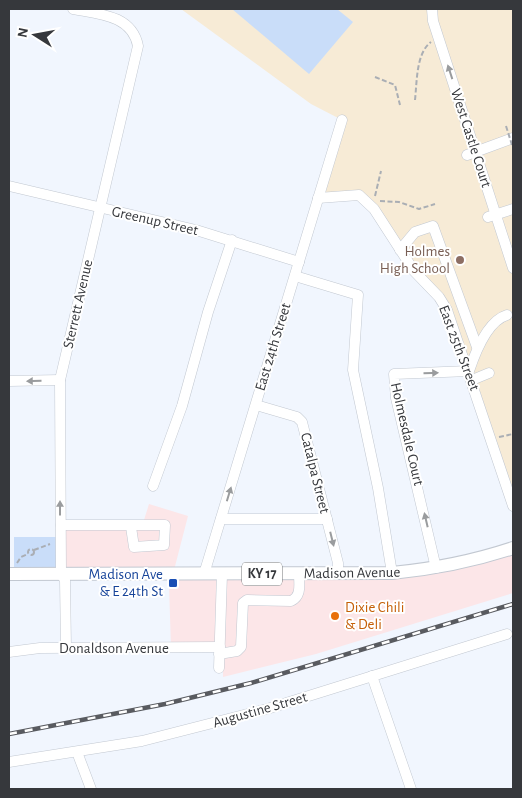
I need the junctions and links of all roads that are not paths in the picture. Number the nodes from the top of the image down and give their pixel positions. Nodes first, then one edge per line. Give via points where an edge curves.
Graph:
1 (73, 9) edge
2 (432, 9) edge
3 (342, 120) dead end
4 (512, 142) edge
5 (471, 153) junction
6 (9, 186) edge
7 (318, 198) junction
8 (100, 208) junction
9 (513, 209) edge
10 (492, 216) junction
11 (232, 240) junction
12 (400, 250) junction
13 (299, 262) junction
14 (513, 268) edge
15 (295, 276) junction
16 (506, 314) dead end
17 (476, 346) junction
18 (489, 373) dead end
19 (471, 376) junction
20 (60, 380) junction
21 (9, 381) edge
22 (256, 405) junction
23 (153, 486) dead end
24 (513, 506) edge
25 (221, 519) junction
26 (327, 519) junction
27 (60, 525) junction
28 (132, 527) dead end
29 (513, 548) edge
30 (436, 568) junction
31 (392, 573) junction
32 (9, 574) edge
33 (61, 574) junction
34 (204, 574) junction
35 (222, 574) junction
36 (299, 574) junction
37 (338, 574) junction
38 (507, 634) dead end
39 (66, 648) junction
40 (220, 650) junction
41 (9, 652) edge
42 (218, 668) dead end
43 (372, 676) junction
44 (77, 752) junction
45 (9, 762) edge
46 (91, 789) edge
47 (411, 789) edge

1 - 8 street, Sterrett Avenue via 122,21 133,31 138,46
5 -> 2 street, West Castle Court
3 - 7 street, East 24th Street
4 - 5 street
5 - 10 street, West Castle Court
6 - 8 street, Greenup Street
7 - 12 street, East 25th Street via 364,197
7 - 13 street, East 24th Street
8 - 11 street, Greenup Street
8 - 20 street, Sterrett Avenue
9 - 10 street
10 - 14 street, West Castle Court
11 - 13 street, Greenup Street
11 - 23 street via 182,406
12 - 17 street via 415,232 433,226
12 - 19 street, East 25th Street via 444,303
13 - 15 street, East 24th Street
15 - 22 street, East 24th Street
15 - 31 street via 358,295 353,370
16 - 17 street
17 - 19 street
18 - 19 street
19 - 24 street, East 25th Street
30 -> 19 street, Holmesdale Court via 396,398 394,374
20 -> 21 street
27 -> 20 street, Sterrett Avenue
25 -> 22 street, East 24th Street
22 - 26 street, Catalpa Street via 297,417 302,422
25 - 26 street
25 - 34 street, East 24th Street
26 -> 37 street, Catalpa Street
27 - 28 street
27 - 33 street, Sterrett Avenue
29 - 30 main road, Madison Avenue / KY 17
30 - 31 main road, Madison Avenue / KY 17
31 - 37 main road, Madison Avenue / KY 17
32 - 33 main road, Madison Avenue / KY 17
33 - 34 main road, Madison Avenue / KY 17
33 - 39 street, Sterrett Avenue via 65,580
34 - 35 main road, Madison Avenue / KY 17
35 - 36 main road, Madison Avenue / KY 17
35 - 40 street
36 - 37 main road, Madison Avenue / KY 17
36 - 40 street via 296,598 243,602 241,647
38 - 43 street, Augustine Street
39 - 40 street, Donaldson Avenue
39 - 41 street, Donaldson Avenue
40 - 42 street
43 - 44 street, Augustine Street via 258,712 142,741
43 - 47 street
44 - 45 street, Augustine Street
44 - 46 street

